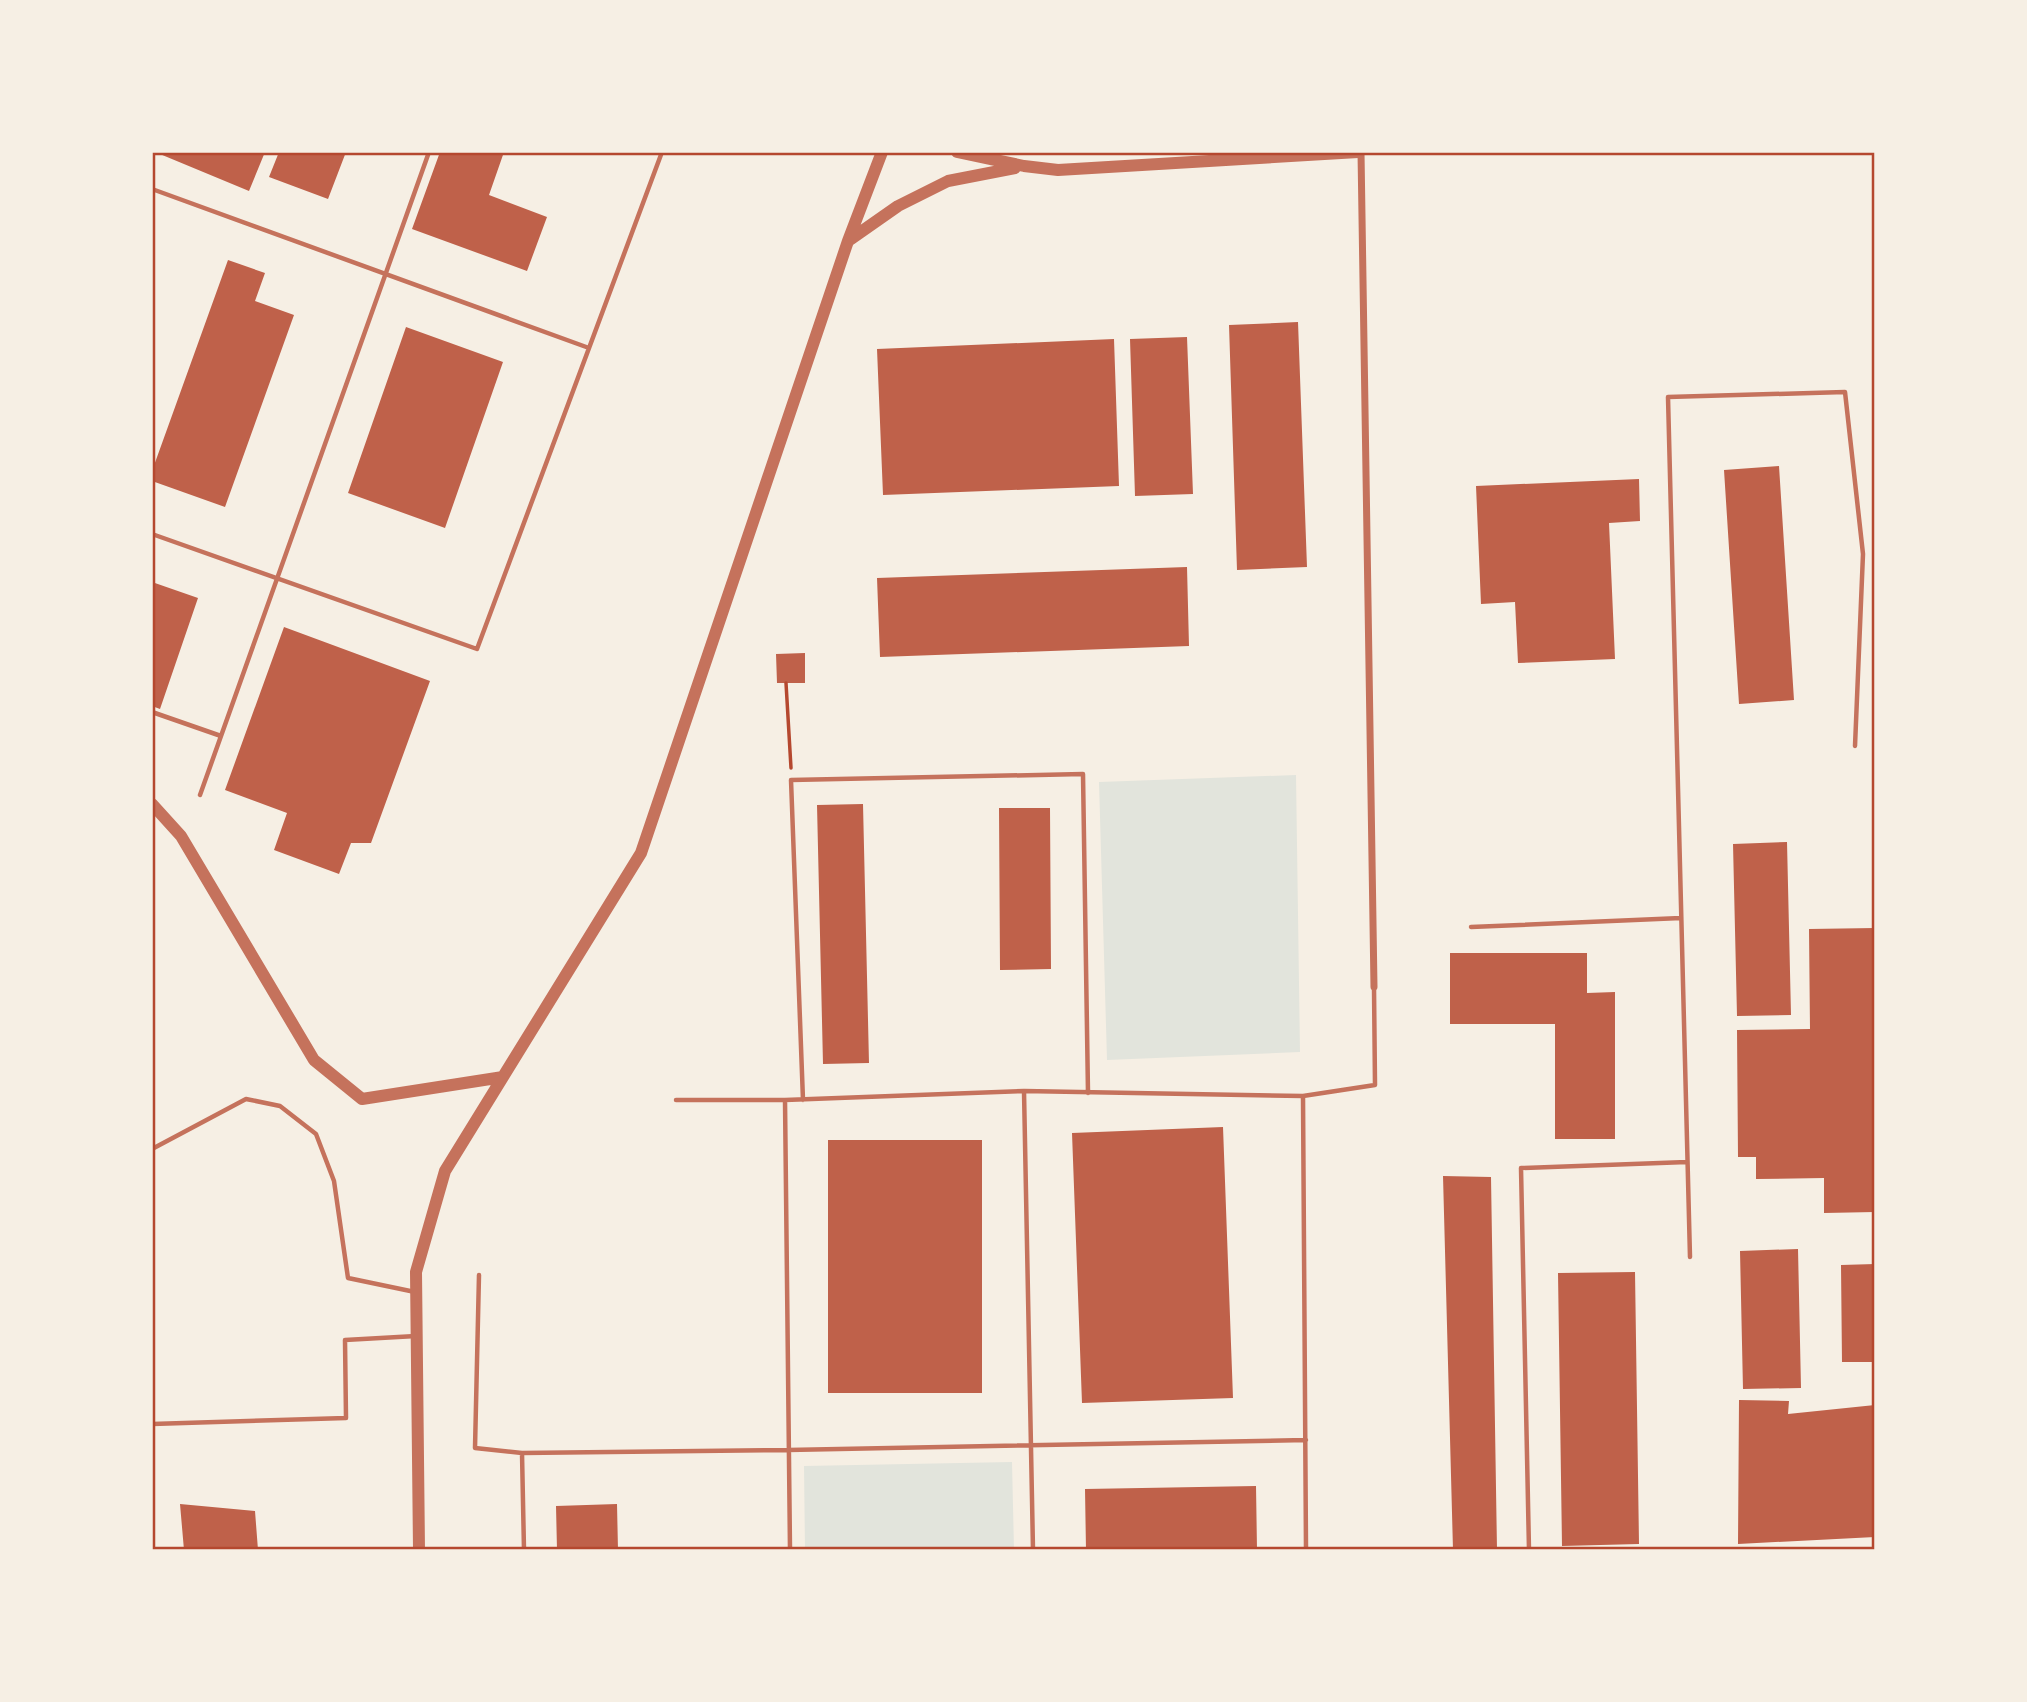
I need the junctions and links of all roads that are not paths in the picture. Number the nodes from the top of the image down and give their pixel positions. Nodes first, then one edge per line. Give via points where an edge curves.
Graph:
1 (429, 152) edge
2 (662, 152) edge
3 (881, 152) edge
4 (957, 152) edge
5 (1359, 152) edge
6 (1024, 166) junction
7 (152, 189) edge
8 (848, 241) junction
9 (385, 274) junction
10 (589, 348) junction
11 (152, 534) edge
12 (277, 578) junction
13 (152, 712) edge
14 (221, 736) junction
15 (1855, 747) dead end
16 (200, 795) dead end
17 (152, 804) edge
18 (1681, 918) junction
19 (1471, 927) dead end
20 (1374, 987) joint
21 (503, 1077) junction
22 (1024, 1091) junction
23 (1088, 1093) junction
24 (1303, 1096) junction
25 (676, 1100) dead end
26 (785, 1100) junction
27 (803, 1100) junction
28 (152, 1149) edge
29 (1687, 1161) junction
30 (1689, 1258) dead end
31 (479, 1275) dead end
32 (416, 1292) junction
33 (416, 1335) junction
34 (152, 1424) edge
35 (1306, 1440) junction
36 (1031, 1446) junction
37 (789, 1450) junction
38 (522, 1454) junction
39 (419, 1550) edge
40 (524, 1550) edge
41 (790, 1550) edge
42 (1033, 1550) edge
43 (1306, 1550) edge
44 (1529, 1550) edge

1 - 9 lane
2 - 10 lane
3 - 8 street
4 - 6 street
5 - 6 street via 1058,170
5 - 20 street
6 - 8 street via 948,181 898,206
7 - 9 lane
8 - 21 street via 641,853
9 - 10 lane
9 - 12 lane
10 - 12 lane via 477,649
11 - 12 lane
12 - 14 lane
13 - 14 lane
14 - 16 lane
15 - 18 lane via 1863,554 1845,392 1668,397
17 - 21 street via 181,836 314,1060 362,1099
18 - 19 lane
18 - 29 lane
20 - 24 lane via 1375,1085
21 - 32 street via 445,1171 416,1272
22 - 23 lane
22 - 27 lane
22 - 36 lane
23 - 24 lane
23 - 27 lane via 1083,775 791,780
24 - 35 lane
25 - 26 lane
26 - 27 lane
26 - 37 lane
28 - 32 lane via 246,1099 280,1106 316,1134 334,1181 348,1278
29 - 30 lane
29 - 44 lane via 1521,1168
31 - 38 lane via 475,1448
32 - 33 street
33 - 34 lane via 345,1340 346,1418
33 - 39 street
35 - 36 lane
35 - 43 lane
36 - 37 lane
36 - 42 lane
37 - 38 lane
37 - 41 lane
38 - 40 lane

